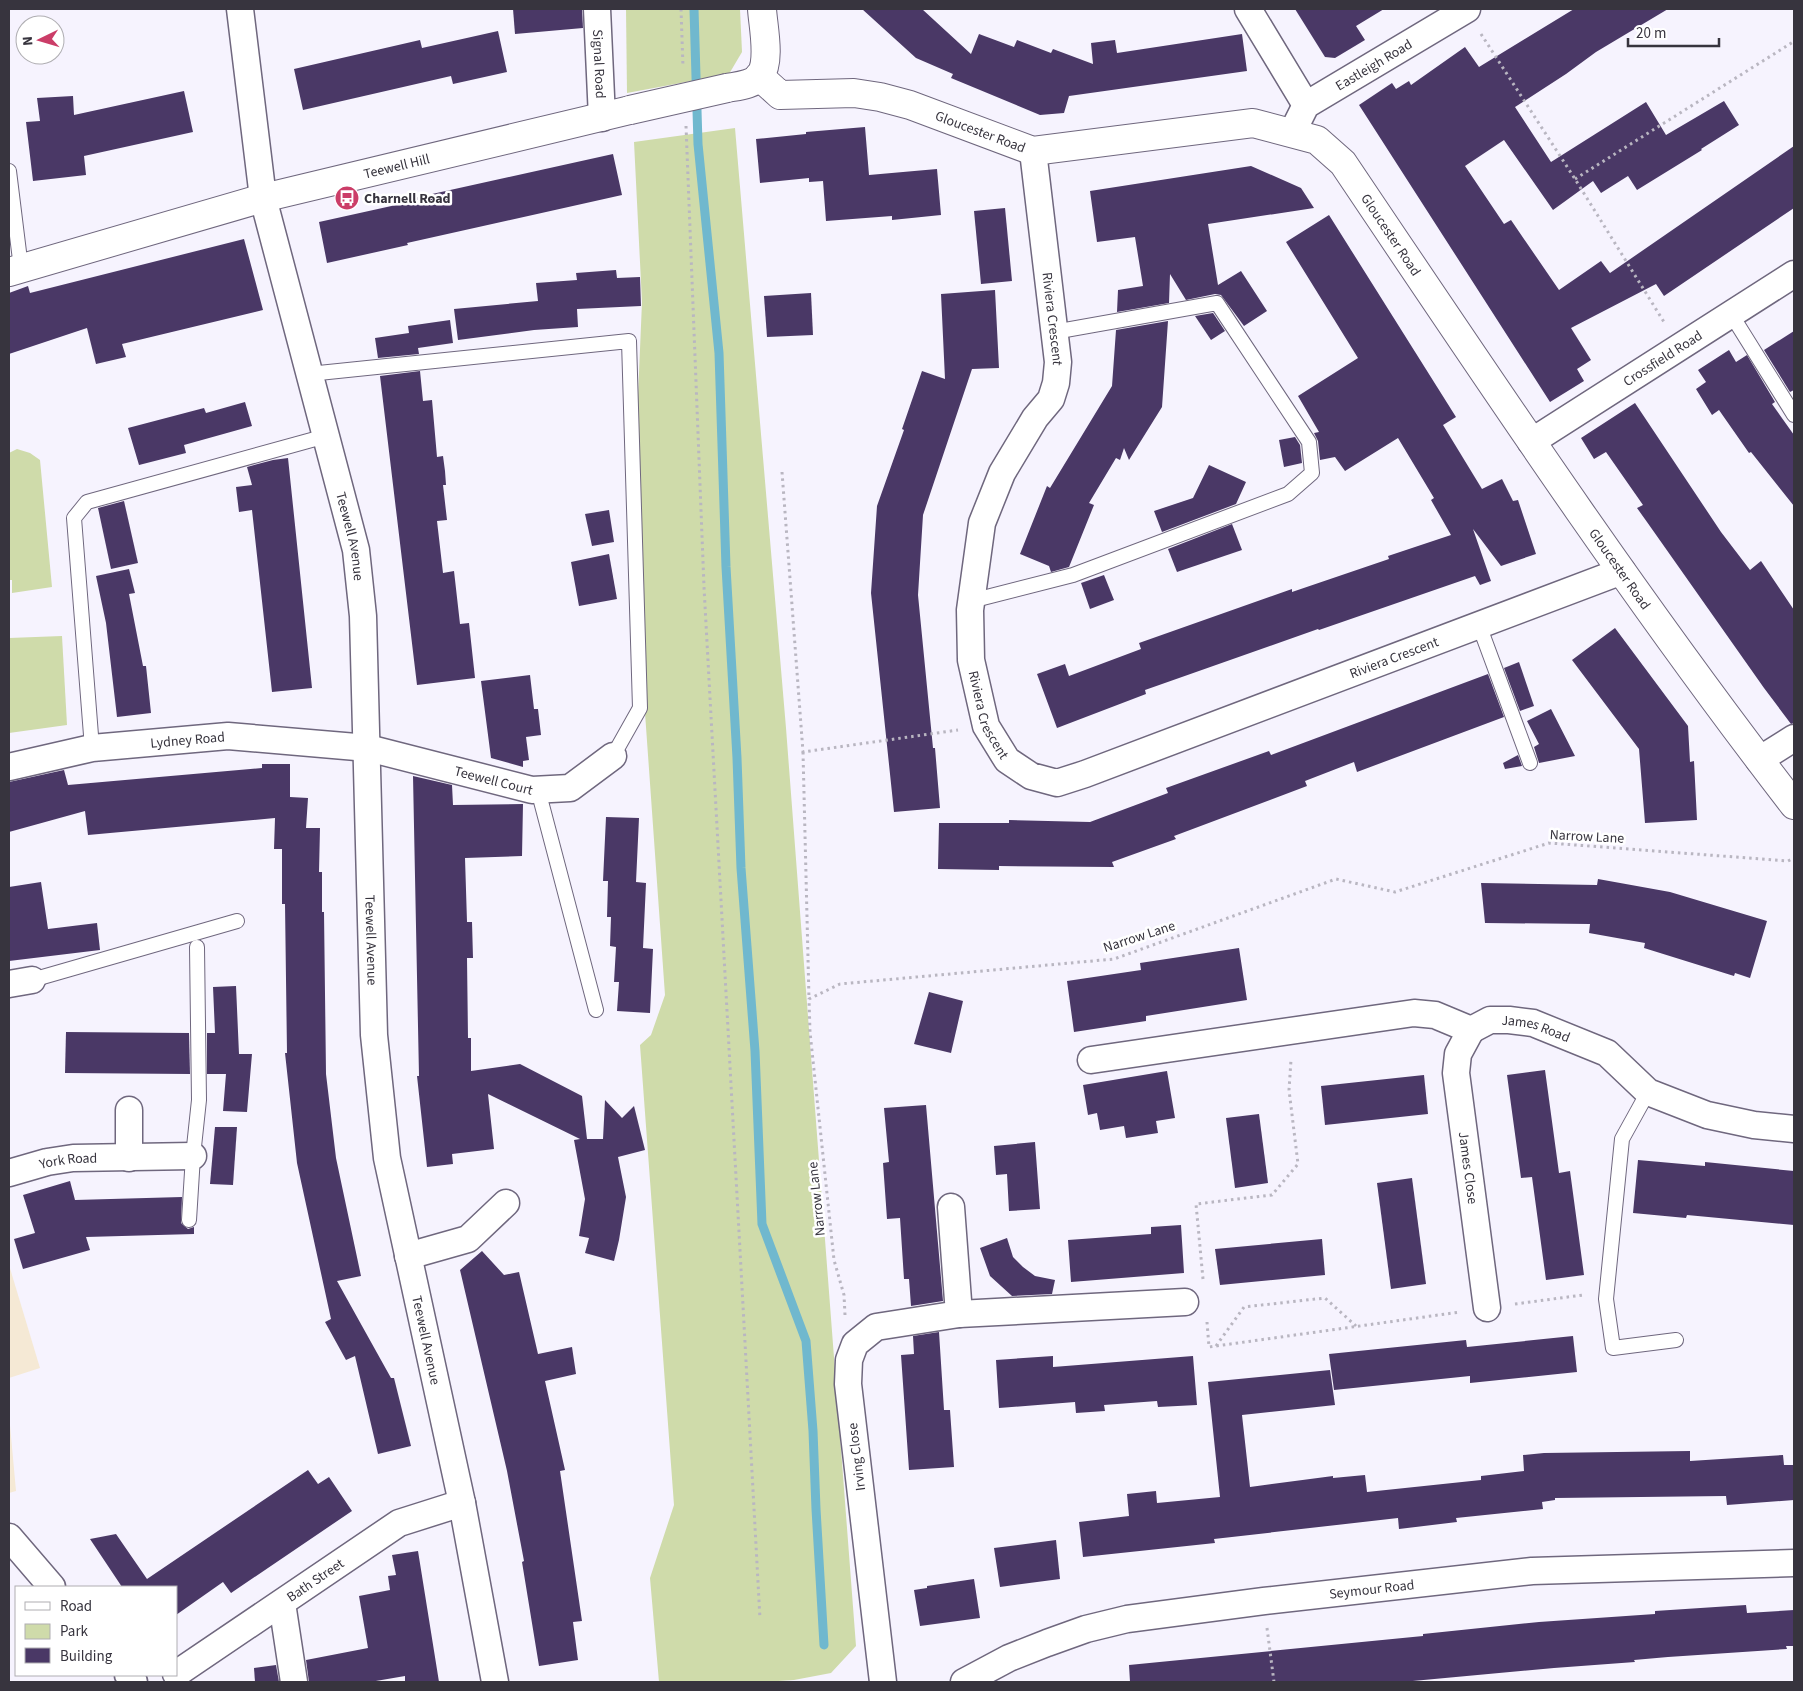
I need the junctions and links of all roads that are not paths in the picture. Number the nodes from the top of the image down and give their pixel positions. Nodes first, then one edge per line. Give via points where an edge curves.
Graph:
1 (240, 9) edge
2 (597, 9) edge
3 (762, 9) edge
4 (1248, 9) edge
5 (1466, 9) edge
6 (759, 76) junction
7 (1306, 105) junction
8 (602, 118) junction
9 (1292, 133) junction
10 (1032, 151) junction
11 (9, 170) edge
12 (263, 198) junction
13 (15, 270) edge
14 (1794, 274) edge
15 (1731, 314) junction
16 (1054, 332) junction
17 (310, 374) junction
18 (1794, 415) edge
19 (326, 436) junction
20 (1531, 442) junction
21 (1622, 571) junction
22 (971, 601) junction
23 (1479, 625) junction
24 (1794, 738) edge
25 (92, 748) junction
26 (368, 748) junction
27 (612, 756) joint
28 (1760, 760) junction
29 (1530, 763) dead end
30 (9, 767) edge
31 (538, 790) junction
32 (1794, 805) edge
33 (237, 921) dead end
34 (197, 947) dead end
35 (20, 982) edge
36 (596, 1010) dead end
37 (1471, 1030) junction
38 (1091, 1060) dead end
39 (1648, 1092) junction
40 (129, 1110) dead end
41 (1794, 1129) edge
42 (193, 1156) junction
43 (129, 1158) junction
44 (9, 1173) edge
45 (506, 1202) dead end
46 (951, 1207) dead end
47 (189, 1220) dead end
48 (408, 1256) junction
49 (1185, 1302) dead end
50 (1487, 1308) road end
51 (959, 1314) junction
52 (1676, 1340) dead end
53 (462, 1503) junction
54 (9, 1536) edge
55 (1794, 1563) edge
56 (51, 1586) edge
57 (282, 1603) junction
58 (178, 1673) edge
59 (294, 1682) edge
60 (495, 1682) edge
61 (883, 1682) edge
62 (964, 1682) edge

1 - 12 street
2 - 8 street, Signal Road
3 - 6 street via 766,61
4 - 7 street
5 - 7 street, Eastleigh Road
6 - 8 street, Teewell Hill, bridge via 745,85
6 - 10 street, Gloucester Road via 780,94 854,93 910,105
7 - 9 street
8 - 12 street, Teewell Hill
9 - 10 street, Gloucester Road via 1253,123
9 - 20 street, Gloucester Road via 1317,140 1343,163
10 - 16 street, Riviera Crescent
11 - 13 lane
12 - 13 street, Teewell Hill
12 - 17 street, Teewell Avenue
14 - 15 street, Crossfield Road
15 - 18 lane
15 - 20 street, Crossfield Road
16 - 22 street, Riviera Crescent via 1058,362 1056,383 1051,399 1002,473 982,523
16 - 22 lane via 1218,304 1309,442 1312,473 1288,494 1073,575
17 - 19 street, Teewell Avenue
17 - 27 lane via 629,341 640,708
19 - 25 lane via 87,502 74,518
19 - 26 street, Teewell Avenue via 356,550 363,616
20 - 21 street, Gloucester Road
21 - 23 street, Riviera Crescent
21 - 28 street, Gloucester Road
22 - 23 street, Riviera Crescent via 971,660 986,726 1007,760 1031,776 1057,783
23 - 29 lane
24 - 28 street
25 - 26 street, Lydney Road via 228,736
25 - 30 street, Lydney Road
26 - 31 street, Teewell Court
26 - 48 street, Teewell Avenue via 374,1035 387,1158
27 - 31 street, Teewell Court via 570,788
28 - 32 street, Gloucester Road
31 - 36 lane
33 - 35 lane
34 - 42 lane via 199,1100
37 - 38 street via 1434,1015 1414,1013
37 - 39 street, James Road via 1490,1020 1533,1023 1607,1053
37 - 50 street, James Close via 1458,1054 1456,1074
39 - 41 street, James Road via 1707,1115
39 - 52 lane via 1622,1139 1606,1299 1613,1348
40 - 43 street
42 - 43 street, York Road
42 - 47 lane
43 - 44 street, York Road via 73,1158
45 - 48 street via 468,1239
46 - 51 street
48 - 53 street, Teewell Avenue
49 - 51 street, Irving Close
51 - 61 street, Irving Close via 876,1327 855,1344 849,1360 848,1384
53 - 57 street, Bath Street via 399,1523
53 - 60 street, Teewell Avenue
54 - 56 street
55 - 62 street, Seymour Road via 1532,1571 1127,1619 1047,1642
57 - 58 street, Bath Street
57 - 59 street

